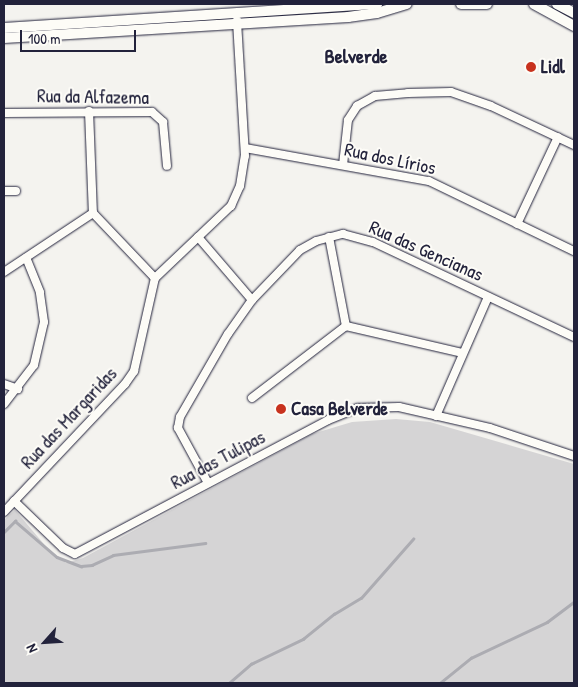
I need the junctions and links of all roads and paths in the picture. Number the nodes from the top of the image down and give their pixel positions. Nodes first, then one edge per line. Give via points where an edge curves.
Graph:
1 (377, 4) edge
2 (407, 4) edge
3 (461, 4) edge
4 (487, 4) edge
5 (534, 4) edge
6 (557, 4) edge
7 (237, 13) junction
8 (574, 13) edge
9 (237, 25) junction
10 (574, 26) edge
11 (4, 28) edge
12 (4, 38) edge
13 (89, 111) junction
14 (4, 113) edge
15 (558, 137) junction
16 (574, 144) edge
17 (245, 148) junction
18 (343, 165) junction
19 (167, 166) dead end
20 (16, 191) dead end
21 (4, 192) edge
22 (93, 213) junction
23 (518, 224) junction
24 (198, 237) junction
25 (329, 238) junction
26 (574, 251) edge
27 (26, 258) junction
28 (4, 272) edge
29 (156, 278) junction
30 (488, 297) junction
31 (252, 300) junction
32 (346, 326) junction
33 (574, 337) edge
34 (462, 353) junction
35 (4, 384) edge
36 (18, 389) junction
37 (252, 398) dead end
38 (4, 404) edge
39 (436, 416) junction
40 (574, 456) edge
41 (208, 483) junction
42 (14, 501) junction
43 (4, 512) edge

1 - 7 main road
2 - 9 main road via 348,17
3 - 4 main road
5 - 10 main road
6 - 8 main road
7 - 9 street
7 - 11 main road
9 - 12 main road
9 - 17 street
13 - 14 street, Rua da Alfazema
13 - 19 street, Rua da Alfazema via 149,110 157,114 165,128
13 - 22 street
15 - 16 street
15 - 18 street via 451,92 374,96 357,106 348,120
15 - 23 street
17 - 18 street, Rua dos Lírios
17 - 24 street via 240,186 231,206
18 - 23 street, Rua dos Lírios via 429,182
20 - 21 street
22 - 27 street
22 - 29 street
23 - 26 street, Rua dos Lírios
24 - 29 street
24 - 31 street
25 - 30 street, Rua das Gencianas via 343,234 374,242
25 - 31 street, Rua das Gencianas via 300,250
25 - 32 street
27 - 28 street
27 - 36 street via 40,292 44,322 34,365
29 - 42 street, Rua das Margaridas via 134,372
30 - 33 street, Rua das Gencianas
30 - 34 street
31 - 41 street, Rua das Gencianas via 228,334 180,417 178,428
32 - 34 street
32 - 37 street
34 - 39 street
35 - 36 street
36 - 38 street
39 - 40 street, Rua das Tulipas via 490,428
39 - 41 street, Rua das Tulipas via 399,407 358,408 328,420
41 - 42 street, Rua das Tulipas via 75,554 63,548
42 - 43 street, Rua das Margaridas

